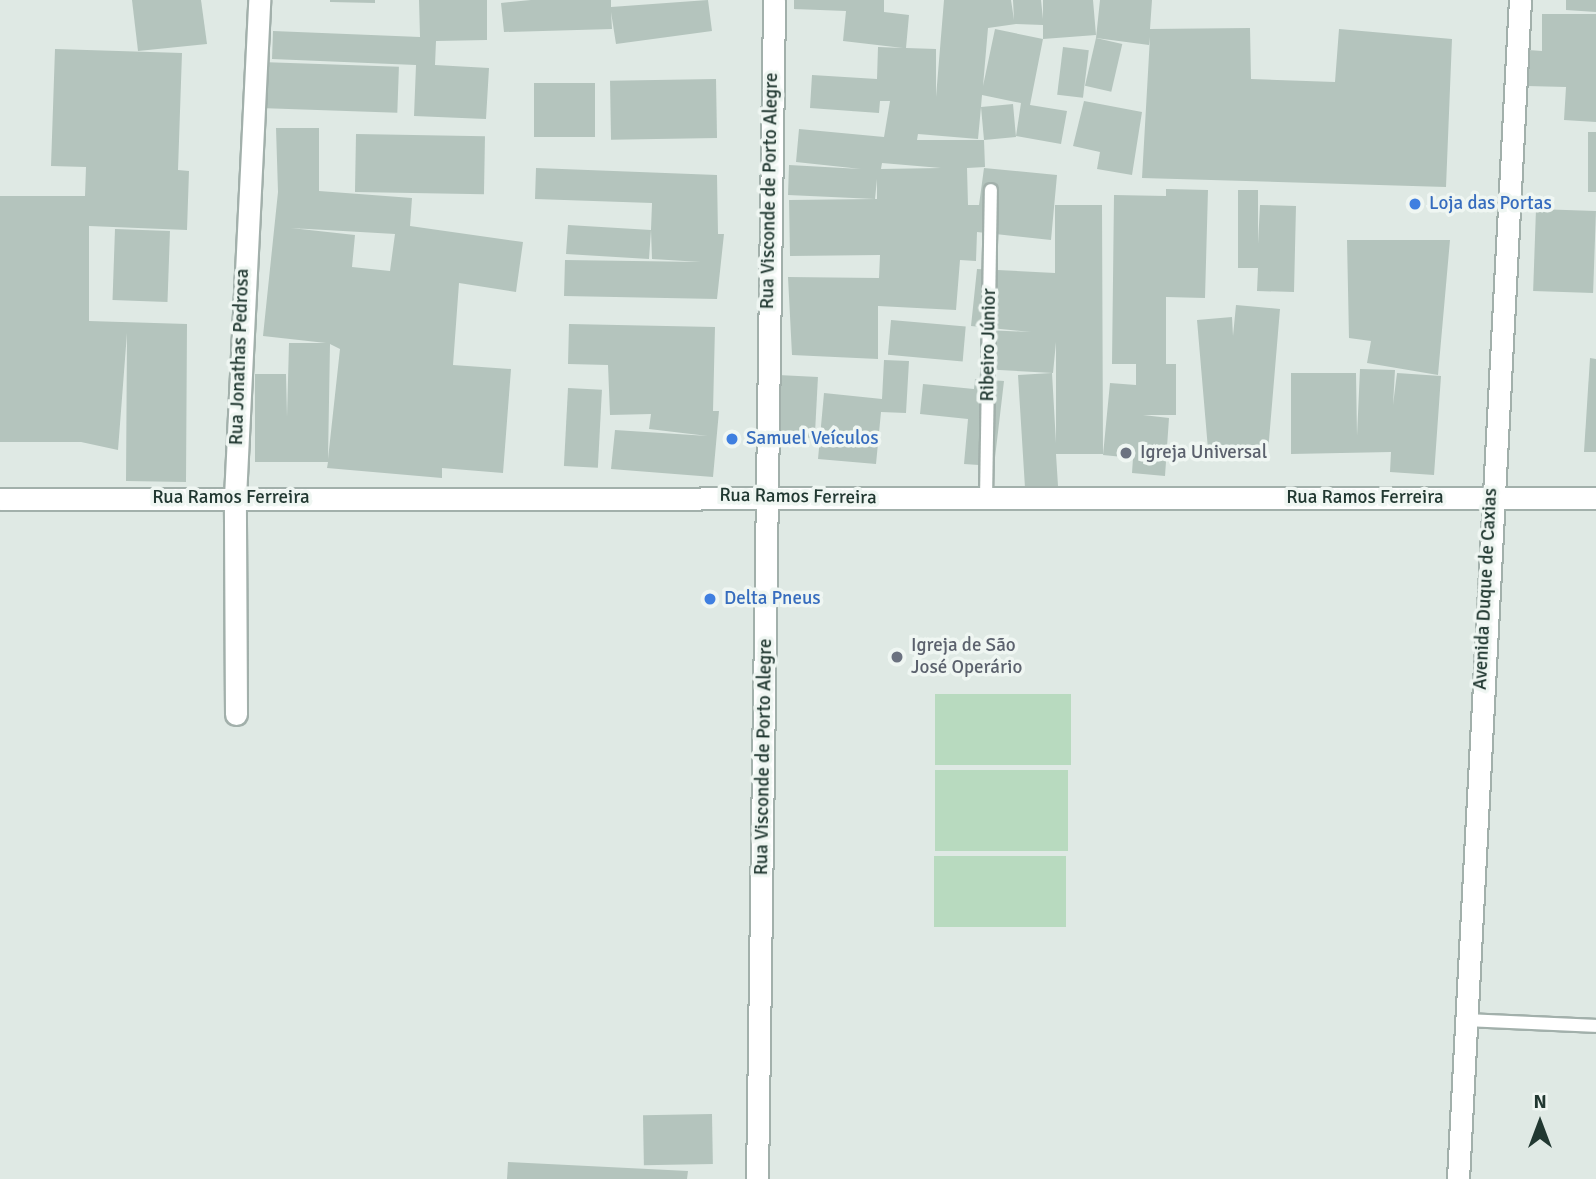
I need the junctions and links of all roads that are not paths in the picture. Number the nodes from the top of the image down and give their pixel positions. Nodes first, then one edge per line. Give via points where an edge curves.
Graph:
1 (260, 0) edge
2 (774, 0) edge
3 (1520, 0) edge
4 (991, 190) dead end
5 (769, 496) junction
6 (235, 497) junction
7 (1491, 498) junction
8 (1596, 498) edge
9 (0, 499) edge
10 (986, 500) junction
11 (236, 714) dead end
12 (1466, 1020) junction
13 (1596, 1026) edge
14 (757, 1179) edge
15 (1458, 1179) edge

1 - 6 street, Rua Jonathas Pedrosa
2 - 5 street, Rua Visconde de Porto Alegre
3 - 7 street, Avenida Duque de Caxias
4 - 10 lane, Ribeiro Júnior
5 - 6 street, Rua Ramos Ferreira
5 - 10 street, Rua Ramos Ferreira
5 - 14 street, Rua Visconde de Porto Alegre
6 - 9 street, Rua Ramos Ferreira
6 - 11 street, Rua Jonathas Pedrosa
7 - 8 street, Rua Ramos Ferreira
7 - 10 street, Rua Ramos Ferreira
7 - 12 street, Avenida Duque de Caxias
12 - 13 lane
12 - 15 street, Avenida Duque de Caxias

